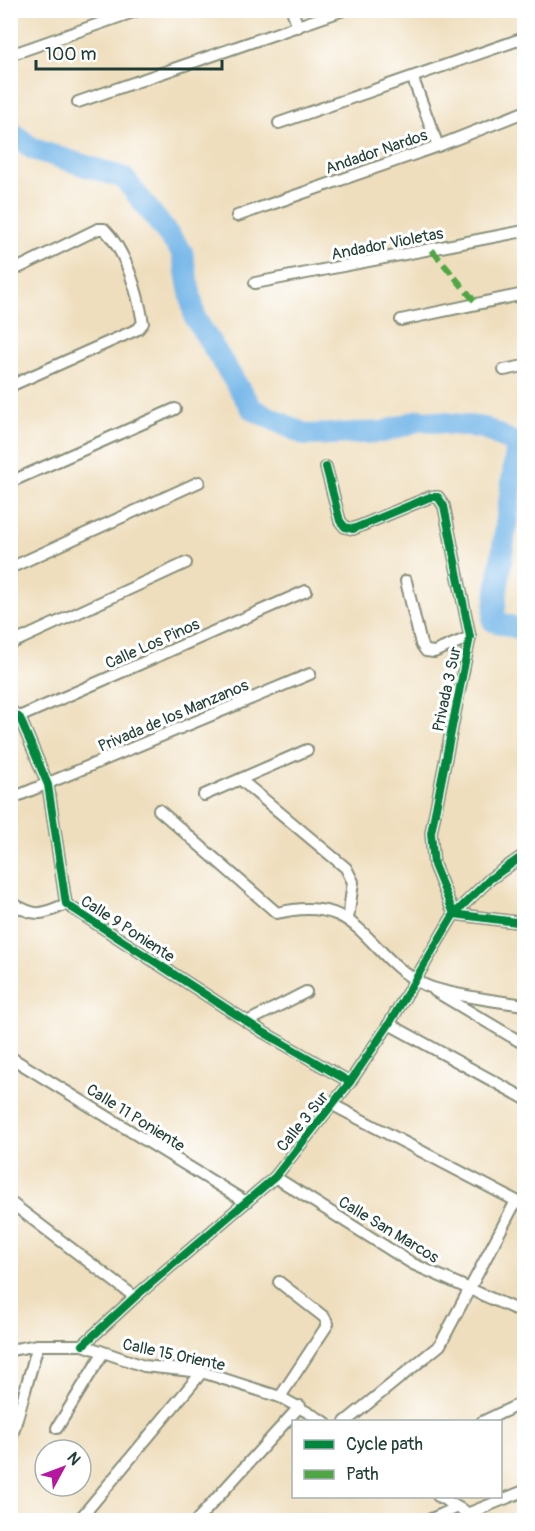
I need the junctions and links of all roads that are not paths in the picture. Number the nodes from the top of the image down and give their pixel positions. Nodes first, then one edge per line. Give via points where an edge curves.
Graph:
1 (139, 10) edge
2 (292, 10) edge
3 (344, 10) edge
4 (298, 27) junction
5 (525, 38) edge
6 (10, 55) edge
7 (413, 79) junction
8 (78, 102) dead end
9 (525, 112) edge
10 (279, 123) dead end
11 (438, 146) junction
12 (237, 216) dead end
13 (525, 231) edge
14 (10, 272) edge
15 (255, 283) dead end
16 (525, 294) edge
17 (401, 320) dead end
18 (525, 366) edge
19 (504, 370) dead end
20 (10, 386) edge
21 (175, 409) dead end
22 (326, 467) dead end
23 (10, 482) edge
24 (199, 482) dead end
25 (186, 563) dead end
26 (10, 568) edge
27 (406, 581) dead end
28 (306, 591) dead end
29 (470, 637) junction
30 (10, 644) edge
31 (310, 674) dead end
32 (10, 710) edge
33 (15, 719) edge
34 (307, 750) dead end
35 (241, 780) junction
36 (48, 785) junction
37 (204, 795) dead end
38 (10, 799) edge
39 (159, 810) dead end
40 (525, 855) edge
41 (10, 902) edge
42 (66, 904) junction
43 (454, 914) junction
44 (348, 919) junction
45 (525, 923) edge
46 (415, 979) junction
47 (427, 986) junction
48 (306, 992) dead end
49 (525, 1005) edge
50 (247, 1022) junction
51 (389, 1024) junction
52 (525, 1044) edge
53 (10, 1057) edge
54 (350, 1082) junction
55 (525, 1098) edge
56 (333, 1105) junction
57 (275, 1177) junction
58 (10, 1202) edge
59 (246, 1202) junction
60 (520, 1203) edge
61 (279, 1282) dead end
62 (469, 1288) junction
63 (135, 1297) junction
64 (525, 1313) edge
65 (38, 1345) junction
66 (84, 1345) junction
67 (10, 1350) edge
68 (103, 1353) junction
69 (202, 1372) junction
70 (280, 1397) junction
71 (525, 1402) edge
72 (300, 1406) junction
73 (322, 1420) edge
74 (348, 1420) edge
75 (486, 1420) edge
76 (57, 1428) dead end
77 (10, 1443) edge
78 (525, 1491) edge
79 (440, 1498) edge
80 (456, 1508) junction
81 (467, 1514) junction
82 (79, 1521) edge
83 (197, 1521) edge
84 (429, 1521) edge
85 (480, 1521) edge

1 - 6 street
2 - 4 street
3 - 4 street
4 - 8 street
5 - 7 street
7 - 10 street
7 - 11 street
9 - 11 street, Andador Nardos
11 - 12 street, Andador Nardos
13 - 15 street, Andador Violetas
14 - 20 street via 104,229 112,237 143,322 138,329
16 - 17 street
18 - 19 street
21 - 23 street
22 - 29 street, Privada 3 Sur via 340,521 352,529 438,497 444,506
24 - 26 street
25 - 30 street
27 - 29 street via 426,651 434,652
28 - 33 street, Calle Los Pinos
29 - 43 street, Privada 3 Sur via 431,833 434,865
31 - 36 street, Privada de los Manzanos
32 - 33 street
33 - 36 street, Calle 9 Poniente
34 - 35 street
35 - 37 street
35 - 44 street via 346,868 352,882
36 - 38 street, Privada de los Manzanos
36 - 42 street, Calle 9 Poniente
39 - 44 street via 277,913 319,908
40 - 43 street, Calle 3 Sur via 490,879
41 - 42 street via 34,915
42 - 50 street, Calle 9 Poniente
43 - 45 street
43 - 46 street, Calle 3 Sur
44 - 46 street
46 - 47 street
46 - 51 street, Calle 3 Sur
47 - 49 street
47 - 52 street
48 - 50 street
50 - 54 street, Calle 9 Poniente
51 - 54 street, Calle 3 Sur
51 - 55 street
53 - 59 street, Calle 11 Poniente
54 - 56 street, Calle 3 Sur
56 - 57 street, Calle 3 Sur
56 - 60 street
57 - 59 street, Calle 3 Sur
57 - 62 street, Calle San Marcos via 413,1264
58 - 63 street
59 - 63 street, Calle 3 Sur
60 - 62 street
61 - 70 street via 328,1324
62 - 64 street, Calle San Marcos
62 - 74 street via 440,1346
63 - 66 street, Calle 3 Sur
65 - 66 street, Calle 15 Oriente
65 - 67 street, Calle 15 Oriente
65 - 77 street
66 - 68 street, Calle 15 Oriente
68 - 69 street, Calle 15 Oriente via 144,1366
68 - 76 street
69 - 70 street, Calle 15 Oriente
69 - 82 street
70 - 72 street, Calle 15 Oriente
71 - 75 street
72 - 73 street, Calle 15 Oriente
72 - 83 street
78 - 81 street
79 - 80 street
80 - 81 street
80 - 84 street
81 - 85 street

